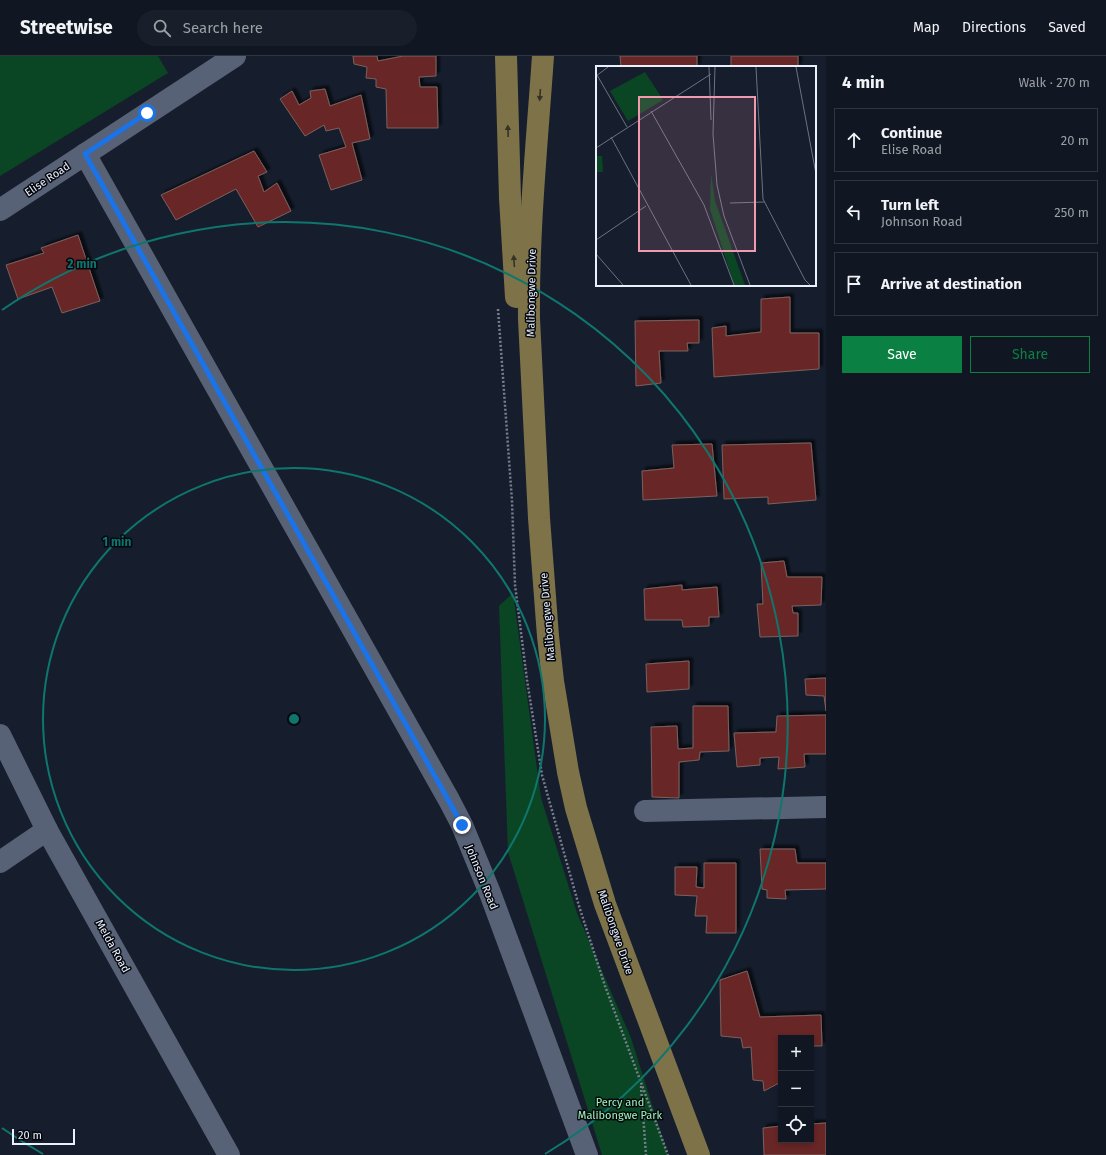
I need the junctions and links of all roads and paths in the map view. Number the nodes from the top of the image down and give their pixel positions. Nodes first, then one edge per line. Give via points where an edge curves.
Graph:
1 (235, 56) edge
2 (506, 56) edge
3 (543, 56) edge
4 (85, 154) junction
5 (0, 210) edge
6 (0, 735) edge
7 (826, 807) edge
8 (645, 811) dead end
9 (47, 830) junction
10 (0, 862) edge
11 (641, 1082) dead end
12 (230, 1155) edge
13 (587, 1155) edge
14 (646, 1155) edge
15 (687, 1155) edge
16 (699, 1155) edge

1 - 4 street, Elise Road
15 -> 2 main road, Malibongwe Drive via 595,907 567,812 550,734 536,635 527,518 510,198
3 -> 16 main road, Malibongwe Drive via 533,199 529,319 539,518 553,682 576,808 605,904
4 - 5 street, Elise Road
4 - 13 street, Johnson Road via 459,819 490,893
6 - 9 street, Melda Road
7 - 8 street
9 - 10 street
9 - 12 street, Melda Road
11 - 14 path

